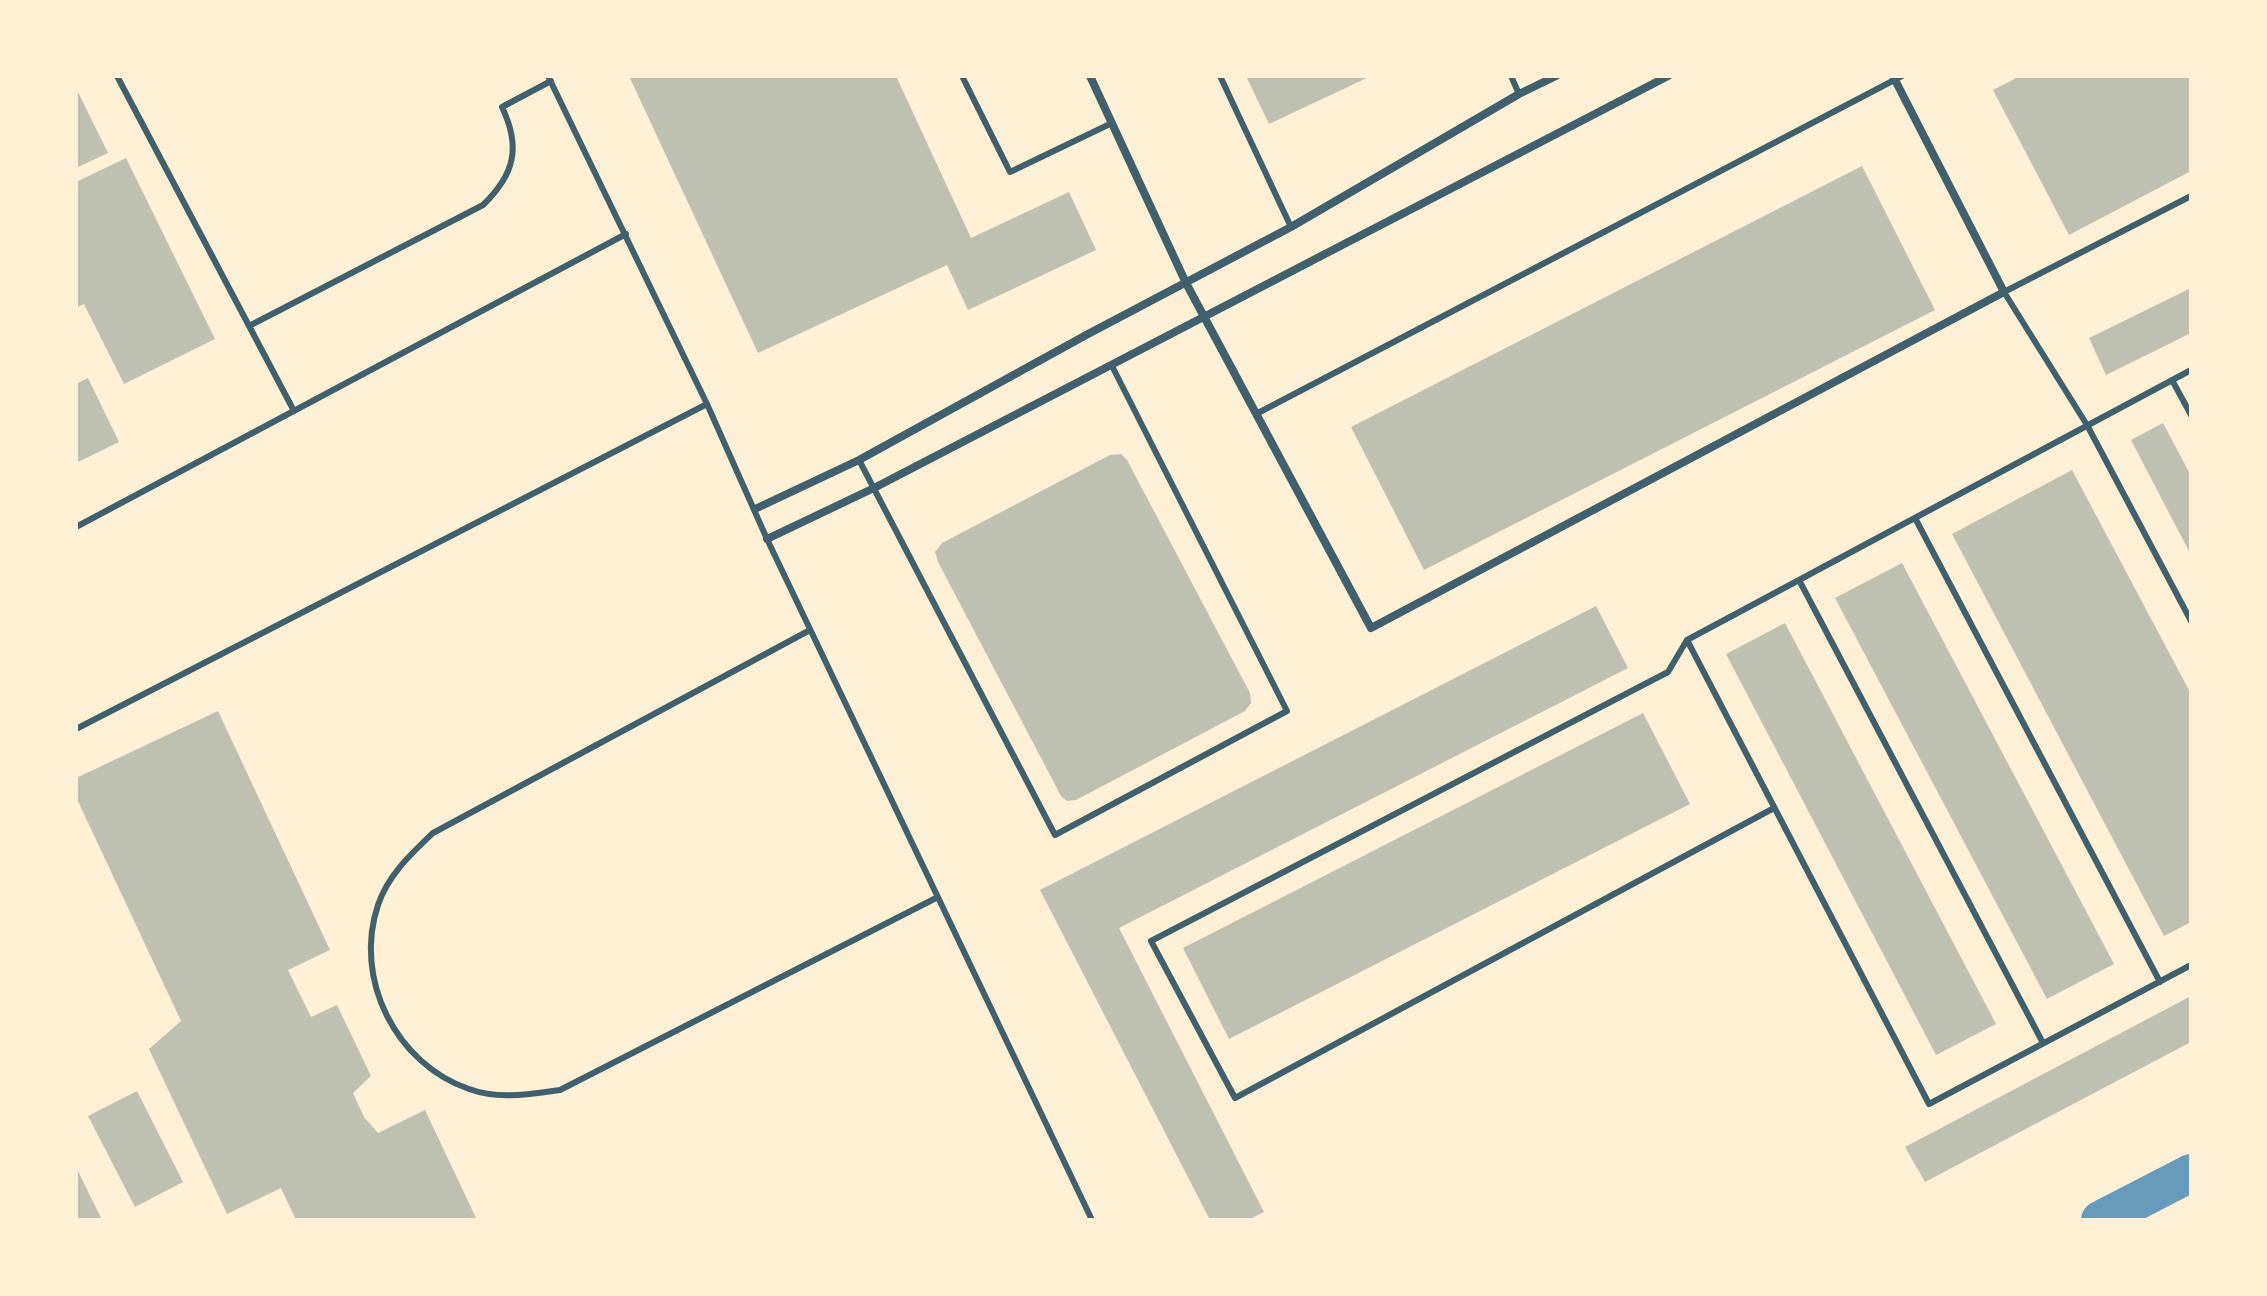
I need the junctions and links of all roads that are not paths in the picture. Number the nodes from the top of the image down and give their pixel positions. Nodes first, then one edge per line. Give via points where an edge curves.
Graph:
1 (117, 76) edge
2 (962, 76) edge
3 (1090, 76) edge
4 (1220, 76) edge
5 (1511, 76) edge
6 (1556, 76) edge
7 (1668, 76) edge
8 (1896, 77) edge
9 (549, 79) edge
10 (1519, 94) junction
11 (1112, 123) junction
12 (2191, 196) edge
13 (1291, 227) junction
14 (626, 234) junction
15 (1186, 283) junction
16 (2004, 292) junction
17 (1204, 319) junction
18 (249, 326) junction
19 (1112, 366) junction
20 (2191, 370) edge
21 (2172, 380) junction
22 (707, 404) junction
23 (294, 411) junction
24 (1256, 414) junction
25 (2191, 415) edge
26 (2087, 425) junction
27 (859, 460) junction
28 (874, 488) junction
29 (755, 509) junction
30 (1915, 518) junction
31 (76, 527) edge
32 (767, 539) junction
33 (1799, 580) junction
34 (2191, 621) edge
35 (810, 630) junction
36 (1687, 640) junction
37 (76, 729) edge
38 (1774, 808) junction
39 (938, 897) junction
40 (2191, 965) edge
41 (2160, 982) junction
42 (2043, 1043) junction
43 (1092, 1220) edge

1 - 18 lane
2 - 11 lane via 1010,172
3 - 11 street
4 - 13 lane
5 - 10 lane
6 - 10 street
7 - 17 street
8 - 16 street
8 - 24 lane
9 - 14 lane
9 - 18 lane via 502,107 514,149 510,170 483,205
10 - 13 street
11 - 15 street
12 - 16 lane
13 - 15 street
14 - 22 lane
14 - 23 lane
15 - 17 street
15 - 27 street
16 - 24 street via 1371,628
16 - 26 lane
17 - 19 street
17 - 24 street
18 - 23 lane
19 - 28 street
19 - 28 lane via 1287,711 1055,835
20 - 21 lane
21 - 25 lane
21 - 26 lane
22 - 29 lane
22 - 37 lane
23 - 31 lane
26 - 30 lane
26 - 34 lane
27 - 28 lane
27 - 29 street
28 - 32 street
29 - 32 lane
30 - 33 lane
30 - 41 lane
32 - 35 lane
33 - 36 lane
33 - 42 lane
35 - 39 lane
35 - 39 lane via 433,833 400,864 378,905 370,950 377,995 397,1036 429,1069 470,1090 515,1097 560,1090
36 - 38 lane
36 - 38 lane via 1668,672 1151,941 1235,1098
38 - 42 lane via 1929,1104
39 - 43 lane
40 - 41 lane
41 - 42 lane

